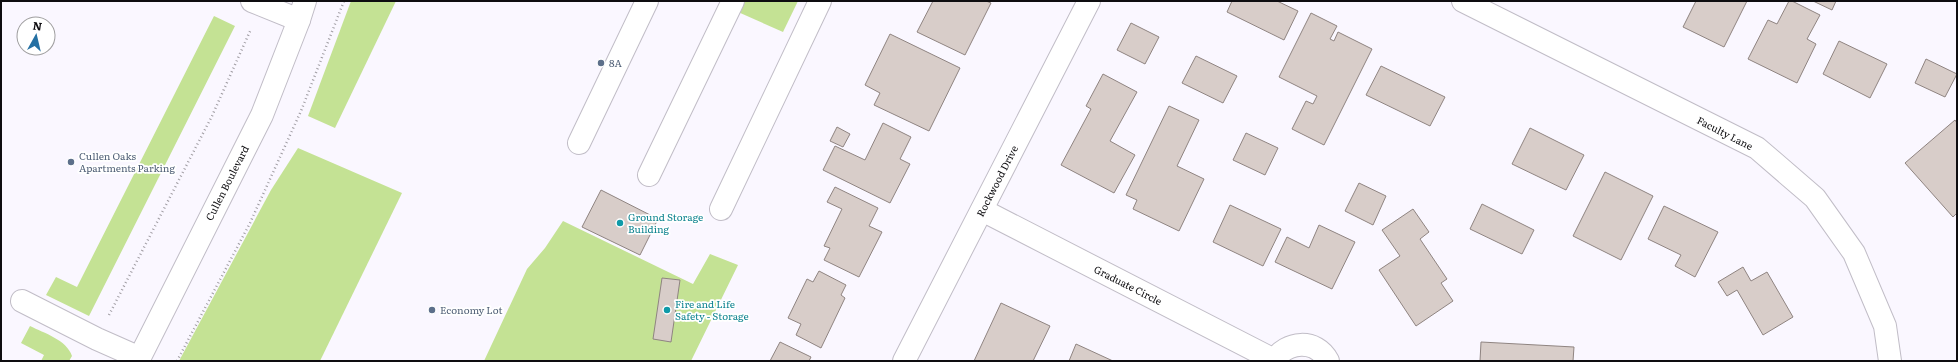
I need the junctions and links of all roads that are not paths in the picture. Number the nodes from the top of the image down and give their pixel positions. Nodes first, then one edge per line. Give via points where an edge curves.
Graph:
1 (252, 1) edge
2 (647, 1) edge
3 (733, 1) edge
4 (820, 1) edge
5 (1089, 1) edge
6 (1463, 1) edge
7 (302, 10) edge
8 (579, 143) dead end
9 (649, 174) dead end
10 (721, 209) dead end
11 (982, 210) junction
12 (22, 301) dead end
13 (139, 360) edge
14 (1274, 360) edge
15 (904, 361) edge
16 (1328, 361) edge
17 (1890, 361) edge

1 - 7 street
2 - 8 street
3 - 9 street
4 - 10 street
5 - 11 street, Rockwood Drive
6 - 17 street, Faculty Lane via 1757,148 1815,198 1854,253 1885,326
7 - 13 street, Cullen Boulevard via 262,115
11 - 14 street, Graduate Circle
11 - 15 street, Rockwood Drive
12 - 13 street
14 - 16 street, Graduate Circle via 1289,346 1299,344 1309,345 1318,350

